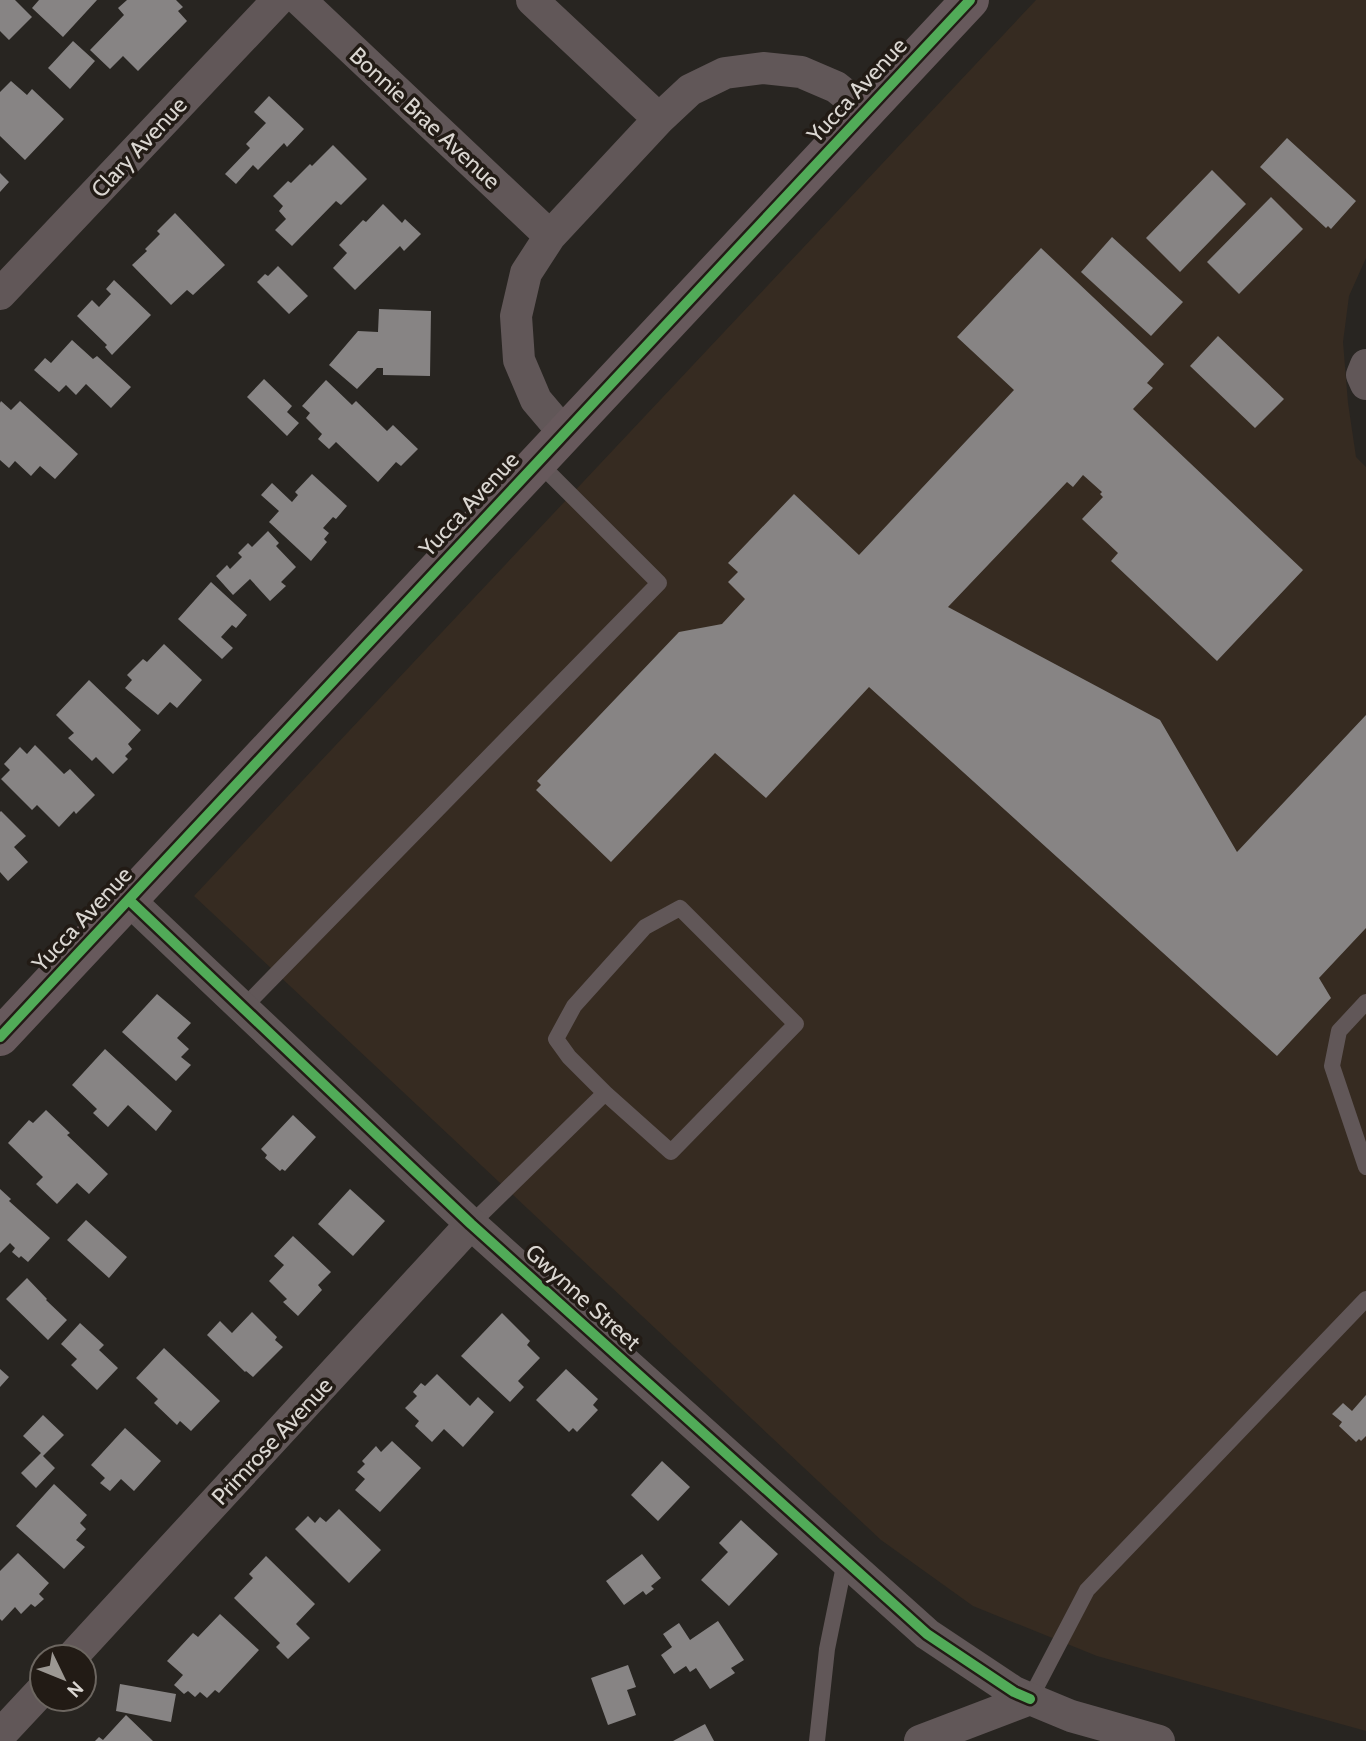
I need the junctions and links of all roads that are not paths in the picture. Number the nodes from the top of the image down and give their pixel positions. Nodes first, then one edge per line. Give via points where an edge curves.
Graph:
1 (278, 0) edge
2 (300, 0) edge
3 (532, 0) edge
4 (970, 0) edge
5 (866, 111) junction
6 (659, 120) junction
7 (550, 236) junction
8 (0, 294) edge
9 (565, 433) junction
10 (538, 462) junction
11 (129, 900) junction
12 (1366, 1002) edge
13 (243, 1008) junction
14 (0, 1037) edge
15 (606, 1093) junction
16 (1362, 1142) edge
17 (1366, 1167) edge
18 (471, 1224) junction
19 (1366, 1299) edge
20 (845, 1561) junction
21 (85, 1643) edge
22 (1030, 1699) junction
23 (28, 1705) edge
24 (0, 1735) edge
25 (817, 1741) edge
26 (920, 1741) edge
27 (1159, 1741) edge

1 - 8 street, Clary Avenue
2 - 7 street, Bonnie Brae Avenue
3 - 6 street
4 - 5 street, Yucca Avenue
5 - 6 street, Yucca Avenue via 836,87 801,72 763,68 725,73 690,90
5 - 9 street, Yucca Avenue
6 - 7 street, Yucca Avenue
7 - 9 street, Yucca Avenue via 526,273 516,316 519,360 536,400
9 - 10 street, Yucca Avenue
10 - 11 street, Yucca Avenue
10 - 13 lane via 659,583
11 - 13 street, Gwynne Street
11 - 14 street, Yucca Avenue
12 - 16 lane via 1339,1031 1332,1066
13 - 18 street, Gwynne Street
15 - 15 lane via 671,1152 796,1024 680,908 645,927 574,1006 555,1039
15 - 18 lane
16 - 17 lane
18 - 20 street, Gwynne Street
18 - 21 street, Primrose Avenue
19 - 22 lane via 1087,1590
20 - 22 street, Gwynne Street via 927,1634
20 - 25 lane via 827,1649
22 - 26 street
22 - 27 street, Gwynne Street
23 - 24 street

